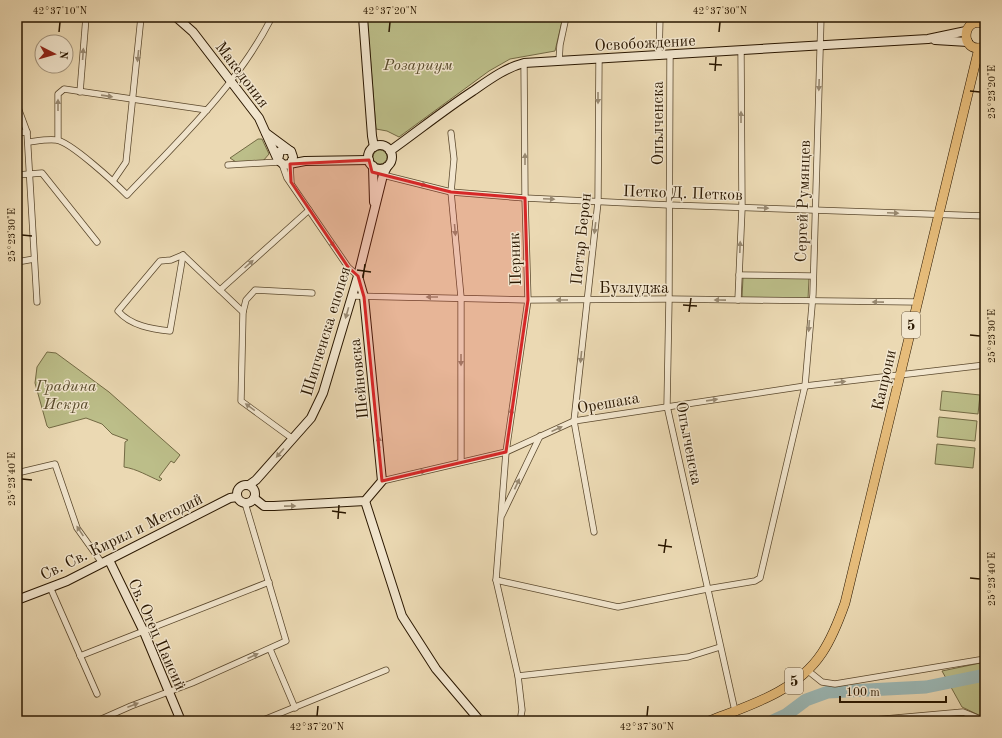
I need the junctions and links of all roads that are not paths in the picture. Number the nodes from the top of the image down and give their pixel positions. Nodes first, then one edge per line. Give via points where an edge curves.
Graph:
1 (86, 17) edge
2 (142, 17) edge
3 (176, 17) edge
4 (272, 17) edge
5 (362, 17) edge
6 (566, 17) edge
7 (660, 17) edge
8 (821, 17) edge
9 (969, 17) edge
10 (982, 17) edge
11 (985, 23) edge
12 (968, 29) junction
13 (928, 39) junction
14 (968, 42) junction
15 (820, 46) junction
16 (982, 47) edge
17 (741, 50) junction
18 (670, 55) junction
19 (659, 56) junction
20 (598, 59) junction
21 (559, 61) junction
22 (524, 63) junction
23 (231, 80) junction
24 (80, 92) junction
25 (133, 99) junction
26 (17, 105) edge
27 (207, 110) junction
28 (27, 132) junction
29 (17, 133) edge
30 (266, 133) junction
31 (451, 133) dead end
32 (58, 139) junction
33 (28, 142) junction
34 (374, 147) junction
35 (390, 151) junction
36 (291, 152) junction
37 (284, 162) junction
38 (305, 162) junction
39 (371, 163) junction
40 (228, 165) dead end
41 (387, 167) junction
42 (29, 174) junction
43 (17, 175) edge
44 (383, 175) junction
45 (113, 180) junction
46 (452, 192) junction
47 (525, 198) junction
48 (598, 202) junction
49 (670, 205) junction
50 (742, 208) junction
51 (375, 209) junction
52 (309, 210) junction
53 (814, 210) junction
54 (938, 214) junction
55 (985, 216) edge
56 (97, 242) dead end
57 (183, 255) junction
58 (34, 259) junction
59 (17, 262) edge
60 (739, 275) junction
61 (358, 276) junction
62 (813, 276) junction
63 (220, 290) junction
64 (312, 293) dead end
65 (352, 296) junction
66 (364, 297) junction
67 (461, 297) junction
68 (669, 299) junction
69 (528, 300) junction
70 (587, 300) junction
71 (738, 300) junction
72 (811, 301) junction
73 (37, 302) dead end
74 (916, 302) junction
75 (243, 312) junction
76 (985, 365) edge
77 (899, 375) junction
78 (805, 386) junction
79 (667, 406) junction
80 (574, 421) junction
81 (540, 436) junction
82 (293, 439) junction
83 (506, 452) junction
84 (460, 462) junction
85 (17, 473) edge
86 (382, 481) junction
87 (249, 484) junction
88 (237, 497) junction
89 (254, 498) junction
90 (365, 501) junction
91 (246, 503) junction
92 (501, 519) junction
93 (594, 532) dead end
94 (106, 561) junction
95 (496, 580) junction
96 (269, 582) junction
97 (50, 587) junction
98 (708, 589) junction
99 (17, 600) edge
100 (144, 632) junction
101 (720, 647) junction
102 (270, 649) junction
103 (80, 656) junction
104 (985, 659) edge
105 (386, 670) dead end
106 (807, 670) junction
107 (518, 676) junction
108 (169, 692) junction
109 (97, 694) dead end
110 (295, 708) junction
111 (735, 711) junction
112 (107, 719) edge
113 (97, 721) edge
114 (181, 721) edge
115 (261, 721) edge
116 (480, 721) edge
117 (520, 721) edge
118 (708, 721) edge
119 (862, 721) edge
120 (985, 721) edge

24 -> 1 street
2 -> 25 street
3 - 23 main road, Македония via 193,32
4 - 23 street via 253,50
5 - 34 main road
6 - 21 street
7 - 19 street
8 - 15 street, Сергей Румянцев
9 - 12 main road
10 - 11 main road
11 - 12 main road via 976,23
12 - 13 main road, Освобождение
12 - 14 main road
13 - 14 main road, Освобождение
13 - 15 main road, Освобождение
14 - 16 main road, 5 via 972,46
15 - 17 main road, Освобождение
15 -> 53 street, Сергей Румянцев
16 - 54 main road, Капрони / 5
17 - 18 main road, Освобождение
50 -> 17 street
18 - 19 main road, Освобождение
18 - 49 street, Опълченска
19 - 20 main road, Освобождение
20 - 21 main road, Освобождение
20 -> 48 street, Петър Берон
21 - 22 main road, Освобождение
22 - 35 main road, Освобождение via 492,78
47 -> 22 street, Перник
23 - 27 street
23 - 30 main road, Македония
24 -> 25 street
32 -> 24 street via 58,94 64,89
25 - 27 street
25 - 45 street via 126,162
26 - 28 street
27 - 45 street via 127,195
28 - 29 street
28 - 33 street
30 - 36 main road, Македония
30 - 37 main road, Македония
31 - 46 street via 454,160
32 - 33 street
32 - 45 street
33 - 42 street
34 - 35 main road via 381,146
34 - 39 main road via 369,152
35 - 41 main road via 392,158
36 - 37 main road via 294,158
36 - 37 main road via 282,150 278,153
36 - 38 main road
37 - 38 main road
37 - 40 street
37 - 52 street, Македония via 291,182
38 - 39 main road
39 - 41 main road via 380,169
39 - 51 main road, Шипченска епопея
41 - 44 main road, Шипченска епопея
42 - 43 street
42 - 56 street via 42,173
42 - 58 street
44 -> 46 street, Петко Д. Петков
44 - 51 main road, Шипченска епопея
46 - 47 street, Петко Д. Петков
46 -> 67 street
47 -> 48 street, Петко Д. Петков
47 - 69 street, Перник
48 - 49 street, Петко Д. Петков
48 -> 70 street, Петър Берон
49 - 50 street, Петко Д. Петков
49 - 68 street, Опълченска
50 -> 53 street, Петко Д. Петков
60 -> 50 street
51 - 61 main road, Шипченска епопея
52 -> 61 street, Македония via 348,267
63 -> 52 street
53 -> 54 street, Петко Д. Петков
53 - 62 street, Сергей Румянцев
54 - 55 street, Петко Д. Петков
54 - 74 main road, Капрони / 5
57 - 57 street via 170,331 142,326 118,311 160,261
57 - 63 street
58 - 59 street
58 - 73 street
60 - 62 street
60 - 71 street
61 - 65 main road, Шипченска епопея
61 - 66 main road, Шейновска
62 - 72 street, Сергей Румянцев
63 - 75 street
64 - 75 street via 255,290 246,300
65 - 66 street, Бузлуджа
65 -> 82 main road, Шипченска епопея via 323,393 311,418
67 -> 66 street, Бузлуджа
86 -> 66 main road, Шейновска
67 - 69 street, Бузлуджа
67 -> 84 street
68 - 70 street, Бузлуджа
71 -> 68 street, Бузлуджа
68 - 79 street, Опълченска
70 -> 69 street, Бузлуджа
83 -> 69 street, Перник
70 -> 80 street, Петър Берон
71 - 72 street, Бузлуджа
74 -> 72 street, Бузлуджа
72 -> 78 street, Сергей Румянцев
74 - 77 main road, Капрони / 5
82 -> 75 street via 242,401
76 - 77 street, Орешака
78 -> 77 street, Орешака
77 - 106 main road, Капрони / 5 via 845,603 822,653
79 -> 78 street, Орешака
78 - 98 street, Сергей Румянцев via 760,578
79 - 80 street, Орешака
79 - 98 street, Опълченска
81 -> 80 street, Орешака
80 - 93 street, Петър Берон
81 - 83 street, Орешака
92 -> 81 street
82 -> 87 main road, Шипченска епопея via 256,480
83 - 84 street, Орешака
83 - 92 street, Перник
86 -> 84 street, Орешака
94 -> 85 street, Св. Отец Паисий via 77,528 55,464
86 - 90 main road
87 - 88 main road via 238,488
87 - 89 main road via 255,492
88 - 91 main road
88 - 94 main road, Св. Св. Кирил и Методий via 230,498
89 -> 90 main road via 264,506
89 - 91 main road
90 - 116 main road via 402,616 436,669
91 - 96 street
92 - 95 street, Перник
94 - 97 main road, Св. Св. Кирил и Методий
94 - 100 main road, Св. Отец Паисий
95 - 98 street via 618,607
95 - 107 street, Перник
96 - 100 street
96 - 102 street via 286,641
97 - 99 main road, Св. Св. Кирил и Методий
97 - 103 street
98 - 101 street, Опълченска
100 - 103 street
100 - 108 main road, Св. Отец Паисий
101 - 107 street via 688,656
101 - 111 street, Опълченска
108 -> 102 street
102 - 110 street
103 - 109 street
104 - 106 street via 835,684 822,682
105 - 110 street
106 - 111 main road, 5 via 789,686 755,704
107 - 117 street, Перник via 522,710
112 -> 108 street
108 - 114 main road, Св. Отец Паисий
110 - 115 street
111 - 118 main road, 5
112 - 113 street
119 - 120 street via 964,712

